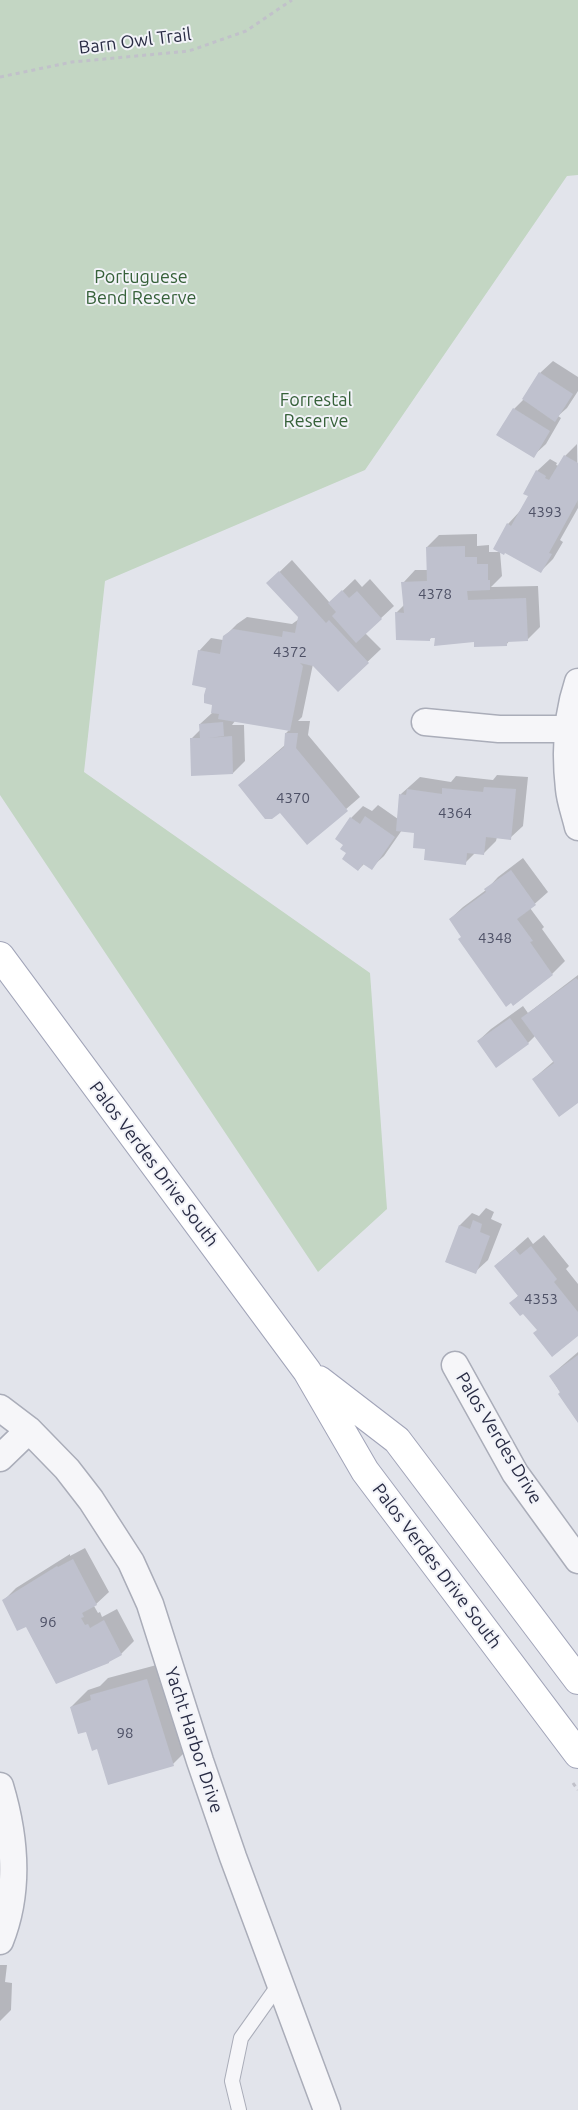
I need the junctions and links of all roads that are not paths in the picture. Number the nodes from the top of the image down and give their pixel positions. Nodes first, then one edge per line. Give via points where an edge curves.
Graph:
1 (578, 682) edge
2 (425, 722) dead end
3 (568, 729) junction
4 (578, 827) edge
5 (0, 956) edge
6 (455, 1365) dead end
7 (307, 1372) junction
8 (0, 1408) edge
9 (29, 1430) junction
10 (0, 1458) edge
11 (578, 1560) edge
12 (578, 1680) edge
13 (578, 1754) edge
14 (0, 1786) edge
15 (0, 1941) edge
16 (280, 1983) junction
17 (240, 2110) edge
18 (327, 2110) edge

1 - 3 street via 572,698
2 - 3 street via 499,729
3 - 4 street via 569,790
5 - 7 main road, Palos Verdes Drive South
6 - 11 street, Palos Verdes Drive via 515,1473
7 - 12 main road, Palos Verdes Drive South via 397,1440
7 - 13 main road, Palos Verdes Drive South via 366,1471
8 - 9 street, Yacht Harbor Drive
9 - 10 street
9 - 16 street, Yacht Harbor Drive via 91,1500 131,1562 150,1604 200,1761
14 - 15 street via 14,1861 13,1888
16 - 17 lane via 241,2038 232,2081
16 - 18 street, Yacht Harbor Drive

